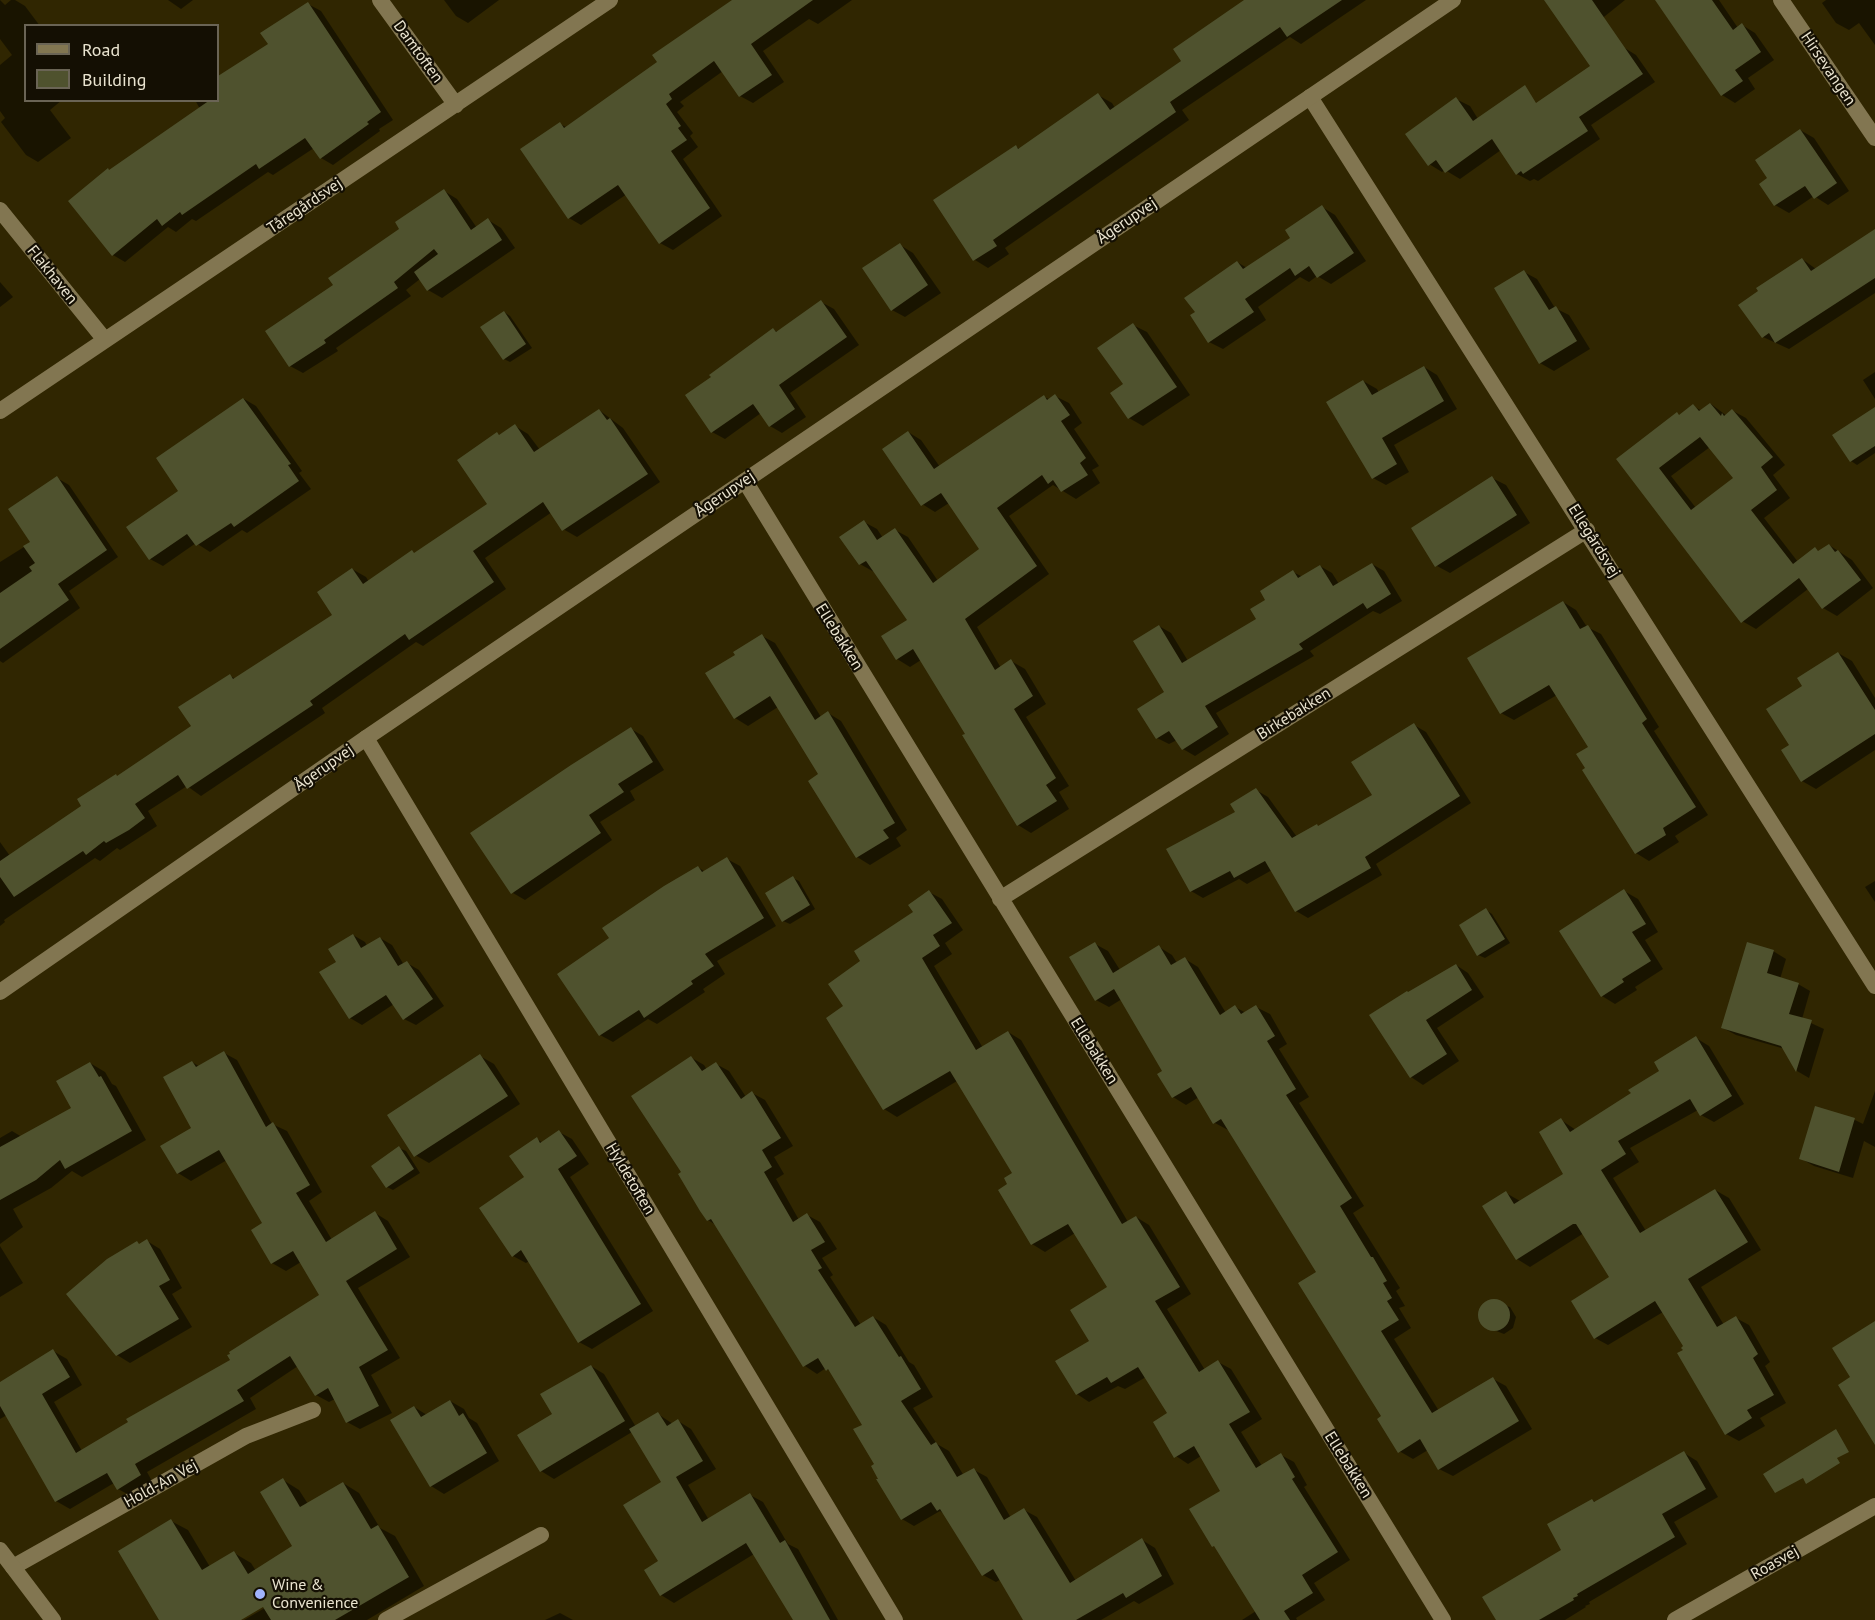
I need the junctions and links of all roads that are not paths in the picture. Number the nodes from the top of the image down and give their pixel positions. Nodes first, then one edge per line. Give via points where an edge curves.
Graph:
1 (380, 0) edge
2 (610, 0) edge
3 (1453, 0) edge
4 (1781, 0) edge
5 (1310, 97) junction
6 (456, 105) junction
7 (1875, 138) edge
8 (0, 210) edge
9 (105, 340) junction
10 (0, 411) edge
11 (745, 481) junction
12 (1587, 530) junction
13 (366, 738) junction
14 (1000, 898) junction
15 (1875, 986) edge
16 (0, 992) edge
17 (313, 1410) dead end
18 (1875, 1506) edge
19 (541, 1535) dead end
20 (0, 1550) edge
21 (13, 1567) junction
22 (53, 1620) edge
23 (386, 1620) edge
24 (895, 1620) edge
25 (1443, 1620) edge
26 (1675, 1620) edge

1 - 6 street, Damtoften
2 - 6 street, Tåregårdsvej
3 - 5 street, Ågerupvej
4 - 7 street, Hirsevangen
5 - 11 street, Ågerupvej
5 - 12 street, Ellegårdsvej
6 - 9 street, Tåregårdsvej
8 - 9 street, Flakhaven
9 - 10 street, Tåregårdsvej
11 - 13 street, Ågerupvej
11 - 14 street, Ellebakken
12 - 14 street, Birkebakken
12 - 15 street, Ellegårdsvej
13 - 16 street, Ågerupvej
13 - 24 street, Hyldetoften
14 - 25 street, Ellebakken
17 - 21 street, Hold-An Vej via 246,1436
18 - 26 street, Roasvej
19 - 23 street
20 - 21 street
21 - 22 street

